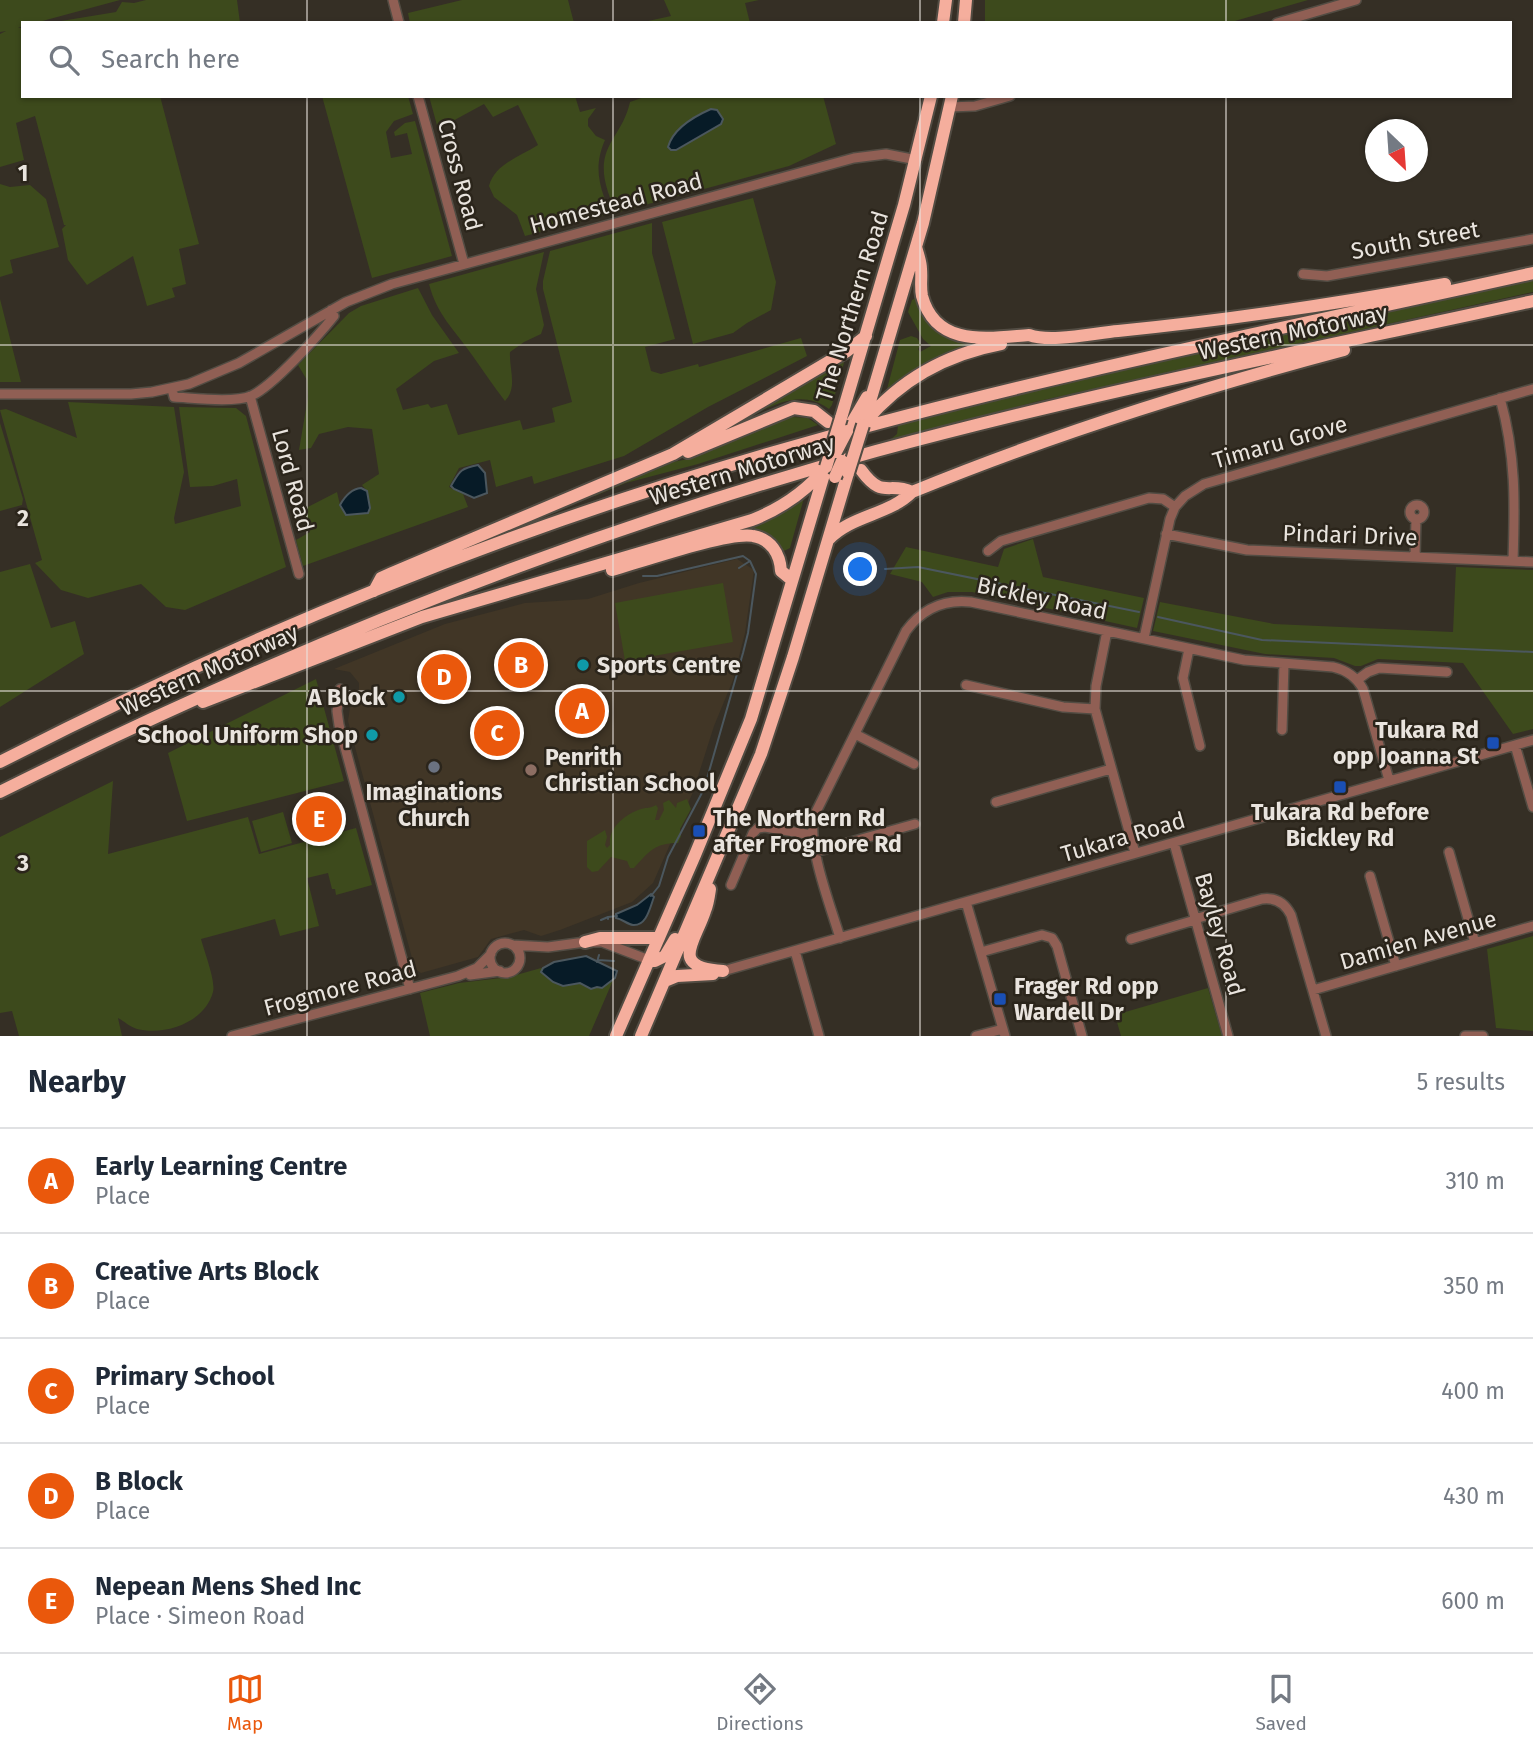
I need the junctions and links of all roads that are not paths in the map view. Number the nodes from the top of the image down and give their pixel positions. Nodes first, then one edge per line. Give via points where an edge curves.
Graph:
1 (393, 0) edge
2 (946, 0) edge
3 (966, 0) edge
4 (1356, 0) edge
5 (398, 21) edge
6 (943, 21) edge
7 (964, 21) edge
8 (1284, 21) edge
9 (419, 98) edge
10 (931, 98) edge
11 (1003, 98) edge
12 (951, 102) edge
13 (916, 160) junction
14 (1533, 239) edge
15 (916, 247) junction
16 (464, 264) junction
17 (1533, 273) edge
18 (1303, 274) dead end
19 (1486, 283) junction
20 (1533, 301) edge
21 (331, 310) junction
22 (1395, 331) junction
23 (866, 336) junction
24 (1036, 337) junction
25 (172, 389) junction
26 (1533, 389) edge
27 (0, 394) edge
28 (250, 396) junction
29 (1500, 398) junction
30 (854, 416) junction
31 (845, 446) junction
32 (674, 454) junction
33 (836, 473) junction
34 (912, 492) junction
35 (1175, 507) junction
36 (1416, 519) dead end
37 (1166, 534) junction
38 (829, 539) junction
39 (988, 551) dead end
40 (1415, 557) junction
41 (1513, 561) junction
42 (1533, 562) edge
43 (299, 574) dead end
44 (792, 580) junction
45 (374, 591) junction
46 (1107, 631) junction
47 (372, 638) junction
48 (1144, 638) junction
49 (1189, 649) junction
50 (1284, 664) junction
51 (1447, 672) dead end
52 (1357, 680) junction
53 (966, 685) dead end
54 (340, 690) dead end
55 (1095, 709) junction
56 (152, 717) junction
57 (1282, 730) dead end
58 (855, 734) junction
59 (1533, 740) edge
60 (1515, 745) junction
61 (1200, 746) dead end
62 (0, 762) edge
63 (914, 764) dead end
64 (1111, 769) junction
65 (1390, 780) junction
66 (0, 792) edge
67 (996, 802) dead end
68 (1533, 807) edge
69 (915, 824) dead end
70 (812, 835) junction
71 (1174, 842) junction
72 (816, 852) junction
73 (1449, 852) dead end
74 (1135, 853) junction
75 (716, 861) junction
76 (1370, 876) dead end
77 (731, 885) dead end
78 (967, 902) junction
79 (1195, 919) junction
80 (1533, 926) edge
81 (659, 938) junction
82 (840, 938) junction
83 (1132, 939) dead end
84 (584, 942) junction
85 (1475, 943) junction
86 (512, 945) junction
87 (548, 947) junction
88 (795, 951) junction
89 (981, 952) junction
90 (491, 954) junction
91 (649, 960) junction
92 (518, 964) junction
93 (1396, 966) junction
94 (499, 971) junction
95 (723, 971) junction
96 (458, 976) junction
97 (665, 981) junction
98 (410, 989) junction
99 (1313, 990) junction
100 (654, 1006) junction
101 (1004, 1032) edge
102 (232, 1036) edge
103 (616, 1036) edge
104 (641, 1036) edge
105 (820, 1036) edge
106 (976, 1036) edge
107 (1082, 1036) edge
108 (1228, 1036) edge
109 (1326, 1036) edge
110 (1465, 1036) edge
111 (1480, 1036) edge

1 - 5 street
2 - 6 highway
3 - 7 highway
4 - 8 street
9 - 16 street, Cross Road
10 - 13 highway, The Northern Road
11 - 12 street via 975,106
12 - 15 highway, The Northern Road
13 - 16 street, Homestead Road via 886,154 854,158
13 - 23 highway, The Northern Road
14 - 18 street, South Street via 1327,276
15 - 24 highway via 922,294 941,326 978,339
15 - 30 highway, The Northern Road via 874,385
16 - 21 street, Homestead Road via 376,290
17 - 19 highway, Western Motorway
19 - 24 highway via 1468,280 1224,320
19 - 45 highway, Western Motorway via 1024,385 806,443 580,514
20 - 22 highway, Western Motorway
21 - 25 street, Homestead Road via 239,363
21 - 28 street via 334,316 309,344
22 - 34 highway via 1381,341 1122,413
22 - 56 highway, Western Motorway via 1014,416 740,491 439,595
23 - 30 highway, The Northern Road via 850,386
23 - 32 highway
24 - 30 highway via 951,357
25 - 27 street, Homestead Road via 131,394
25 - 28 street, Homestead Road via 174,397
26 - 29 street, Timaru Grove
28 - 43 street, Lord Road
29 - 35 street, Timaru Grove via 1204,484
29 - 41 street via 1514,471
30 - 31 highway, The Northern Road, bridge
30 - 31 highway, The Northern Road, bridge
30 - 31 highway, bridge
30 - 32 highway via 794,408 692,452
31 - 33 highway, The Northern Road, bridge
31 - 33 highway, The Northern Road, bridge
32 - 45 highway via 416,562 381,579
33 - 34 highway
33 - 38 highway, The Northern Road via 839,503
33 - 44 highway via 818,496
33 - 47 highway via 752,520 455,607
34 - 38 highway
35 - 37 street
35 - 39 street via 1163,499 1149,498 1001,541
36 - 40 street
37 - 40 street, Pindari Drive via 1247,551
37 - 48 street
38 - 75 highway, The Northern Road via 774,718
40 - 41 street, Pindari Drive
41 - 42 street, Pindari Drive
44 - 47 highway via 781,571 779,556 771,545 756,536 740,536
44 - 81 highway via 751,719
45 - 62 highway, Western Motorway via 204,664
46 - 48 street, Bickley Road
46 - 55 street
46 - 58 street, Bickley Road via 971,601 936,606 906,631
47 - 56 highway via 167,718
48 - 49 street, Bickley Road
49 - 50 street, Bickley Road
49 - 61 street via 1182,678
50 - 52 street, Bickley Road via 1338,668
50 - 57 street
51 - 52 street via 1379,668
52 - 65 street
53 - 55 street via 1063,707
54 - 98 street via 339,724
55 - 64 street
56 - 66 highway, Western Motorway
58 - 63 street
58 - 70 street, Bickley Road via 816,810
59 - 60 street, Tukara Road
60 - 65 street, Tukara Road
60 - 68 street
64 - 67 street
64 - 74 street
65 - 71 street, Tukara Road
69 - 72 street
70 - 72 street, Bickley Road
70 - 77 street via 758,828
71 - 74 street, Tukara Road
71 - 79 street, Bayley Road
72 - 82 street, Bickley Road
73 - 85 street
74 - 78 street, Tukara Road
75 - 91 highway via 668,952 658,961
75 - 95 highway via 706,909 689,954 700,968
75 - 97 highway, The Northern Road
76 - 93 street
78 - 82 street, Tukara Road
78 - 89 street
79 - 83 street
79 - 99 street via 1262,899 1286,901
79 - 108 street, Bayley Road
80 - 85 street, Damien Avenue
81 - 84 highway
81 - 91 highway
82 - 88 street, Tukara Road
84 - 87 street
84 - 91 street via 608,944
85 - 93 street, Damien Avenue
86 - 87 street
86 - 90 street via 499,944
86 - 92 street via 519,953
87 - 92 street via 528,953
88 - 95 street, Tukara Road
88 - 105 street
89 - 101 street
89 - 107 street via 1042,935 1052,938
90 - 94 street
90 - 96 street, Frogmore Road via 477,968
91 - 100 highway via 659,978
91 - 103 highway
92 - 94 street via 510,971
93 - 99 street, Damien Avenue
94 - 96 street, Frogmore Road
95 - 97 highway
96 - 98 street, Frogmore Road
97 - 100 highway, The Northern Road
98 - 102 street, Frogmore Road
99 - 109 street
100 - 104 highway, The Northern Road
101 - 106 street
110 - 111 street

